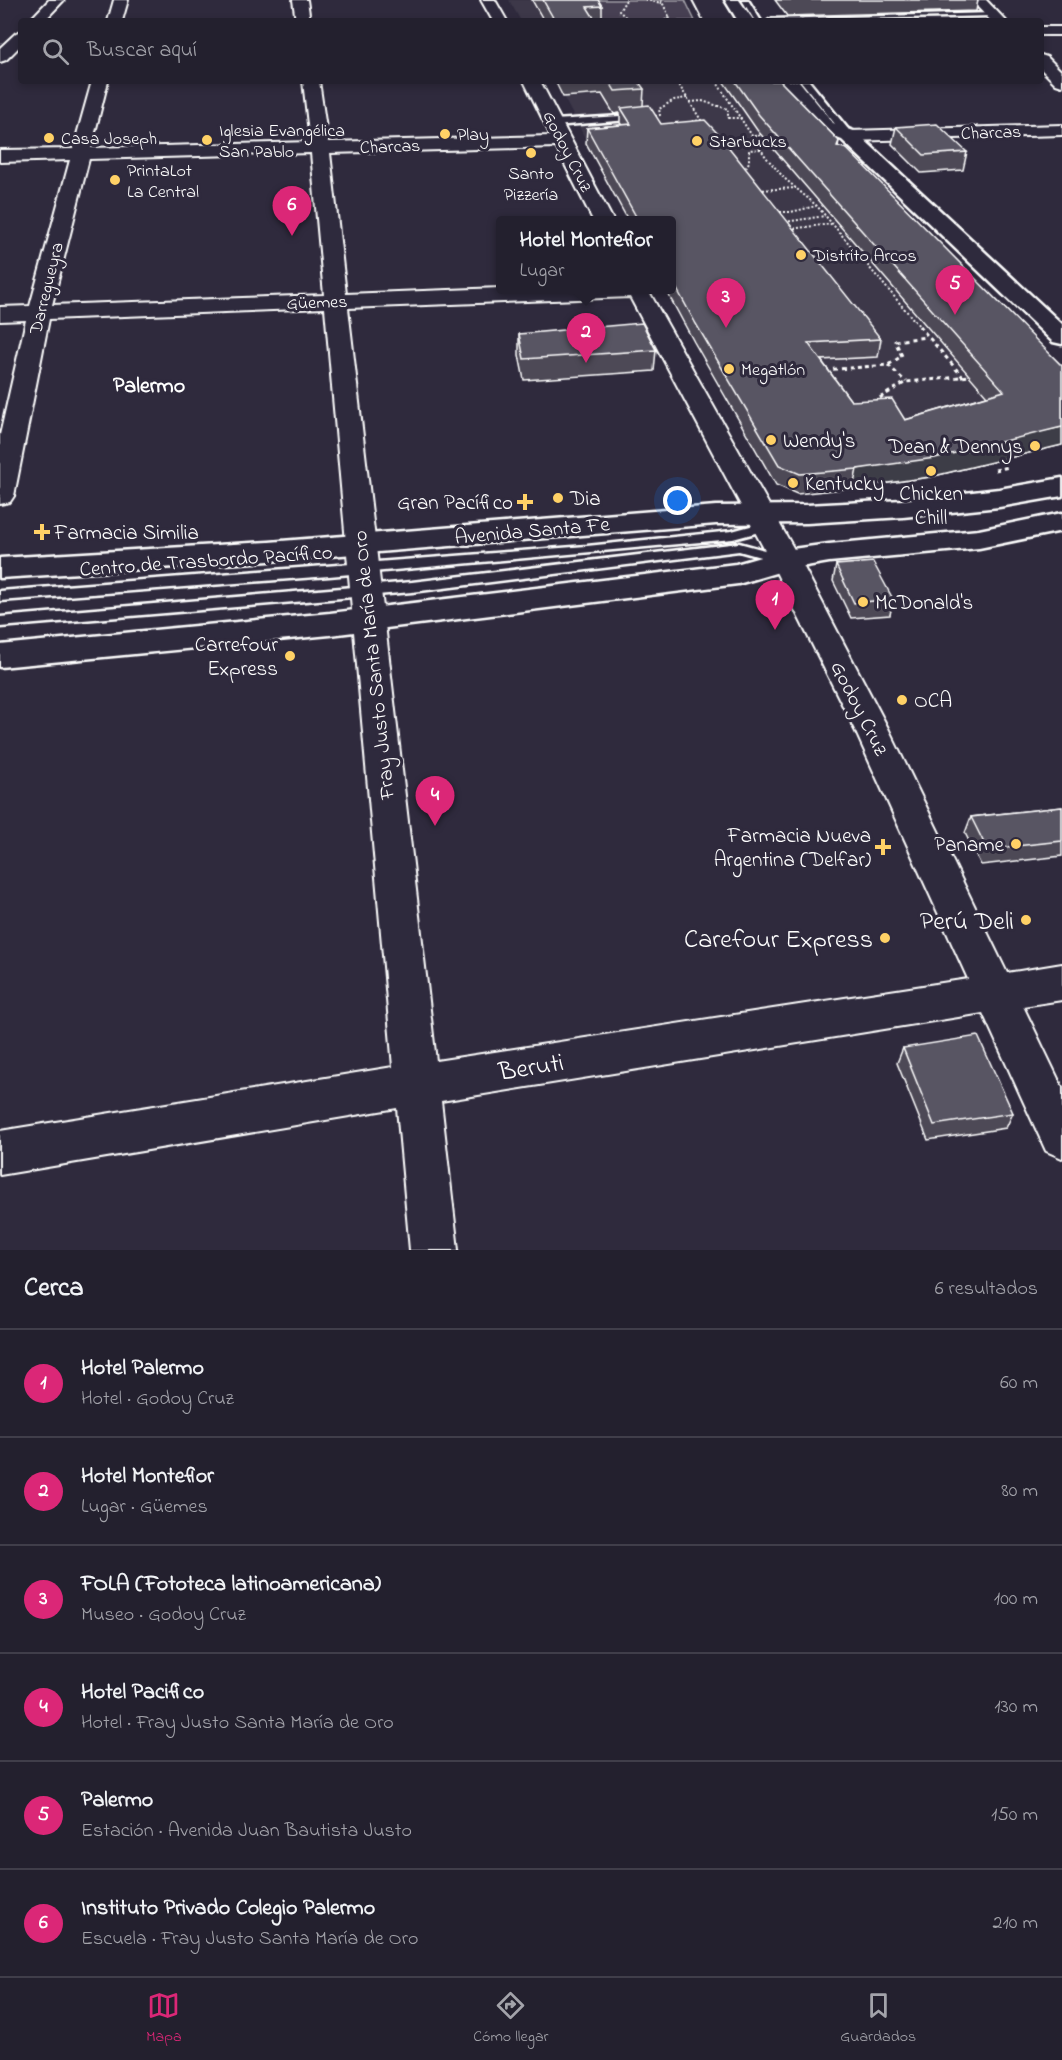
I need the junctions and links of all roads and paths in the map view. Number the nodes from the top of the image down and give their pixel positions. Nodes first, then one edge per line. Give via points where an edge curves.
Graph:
1 (57, 0) edge
2 (121, 0) edge
3 (300, 0) edge
4 (488, 0) edge
5 (626, 0) edge
6 (645, 0) edge
7 (732, 0) edge
8 (745, 0) edge
9 (759, 0) edge
10 (978, 0) edge
11 (662, 1) edge
12 (996, 17) edge
13 (39, 18) edge
14 (117, 18) edge
15 (303, 18) edge
16 (498, 18) edge
17 (627, 18) edge
18 (670, 18) edge
19 (744, 18) edge
20 (756, 18) edge
21 (769, 18) edge
22 (940, 18) edge
23 (1044, 31) edge
24 (1062, 31) edge
25 (14, 42) edge
26 (0, 57) edge
27 (1044, 63) edge
28 (1062, 81) edge
29 (99, 84) edge
30 (310, 84) edge
31 (534, 84) edge
32 (678, 84) edge
33 (718, 84) edge
34 (792, 84) edge
35 (807, 84) edge
36 (821, 84) edge
37 (687, 98) junction
38 (690, 102) junction
39 (648, 116) joint
40 (742, 118) junction
41 (693, 121) edge
42 (555, 123) junction
43 (1062, 130) edge
44 (762, 135) edge
45 (754, 136) junction
46 (849, 136) junction
47 (564, 141) junction
48 (320, 148) junction
49 (761, 149) junction
50 (80, 154) junction
51 (0, 156) edge
52 (740, 174) edge
53 (797, 188) junction
54 (757, 190) edge
55 (817, 206) junction
56 (767, 212) edge
57 (601, 216) edge
58 (825, 216) junction
59 (781, 222) edge
60 (831, 224) junction
61 (780, 228) edge
62 (857, 256) junction
63 (803, 257) edge
64 (535, 294) edge
65 (637, 294) edge
66 (334, 302) junction
67 (39, 313) junction
68 (0, 314) edge
69 (927, 337) junction
70 (1062, 337) edge
71 (888, 364) junction
72 (819, 370) edge
73 (971, 376) dead end
74 (963, 377) junction
75 (906, 382) junction
76 (867, 405) edge
77 (1008, 467) dead end
78 (994, 470) dead end
79 (1062, 487) edge
80 (0, 496) edge
81 (763, 520) junction
82 (1062, 522) edge
83 (979, 539) junction
84 (1062, 539) edge
85 (785, 560) junction
86 (0, 568) edge
87 (363, 581) junction
88 (0, 596) edge
89 (0, 622) edge
90 (0, 656) edge
91 (1062, 982) edge
92 (996, 992) junction
93 (417, 1084) junction
94 (1062, 1136) edge
95 (0, 1153) edge
96 (435, 1250) edge

1 - 13 street
2 - 14 street
3 - 15 street
4 - 16 street
5 - 17 path via 619,10
6 - 11 path
7 - 19 main road
8 - 20 lane
9 - 21 main road
10 - 12 street
11 - 18 path
12 - 22 lane
23 - 24 street
25 - 26 street
27 - 28 street
29 - 50 street, Darregueyra
30 - 48 street, Fray Justo Santa María de Oro
31 - 42 street, Godoy Cruz
32 - 37 path
33 - 40 path
34 - 46 main road via 826,127
35 - 46 lane
36 - 46 main road via 854,124
37 - 38 path
37 - 39 path via 664,104 660,115
38 - 40 path via 717,104 728,109 728,118
38 - 41 path via 702,122
39 - 42 lane
40 - 45 path
42 - 47 street, Godoy Cruz
43 - 46 street, Charcas
44 - 45 path
45 - 49 path
46 - 70 main road via 866,158
47 - 48 street, Charcas
47 - 57 street, Godoy Cruz
48 - 50 street, Charcas
48 - 66 street, Fray Justo Santa María de Oro
49 - 52 path via 749,150 749,162
49 - 53 path
50 - 51 street, Charcas
50 - 67 street, Darregueyra
53 - 54 path
53 - 55 path
55 - 56 path
55 - 58 path
58 - 59 path
58 - 60 path
60 - 61 path
60 - 62 path
62 - 63 path
62 - 69 path
64 - 66 street, Güemes
65 - 81 street, Godoy Cruz
66 - 67 street, Güemes
66 - 87 street, Fray Justo Santa María de Oro
67 - 68 street, Güemes
67 - 80 street, Darregueyra
69 - 71 path via 895,341 902,356
69 - 74 path
71 - 72 path
71 - 75 path
73 - 74 path
74 - 75 path
75 - 76 path
77 - 78 path
79 - 81 main road, Avenida Santa Fe via 966,503
81 - 85 street, Godoy Cruz
81 - 87 main road, Avenida Santa Fe via 722,515
82 - 83 main road, Avenida Santa Fe
83 - 84 main road, Avenida Santa Fe
83 - 85 main road, Avenida Santa Fe
85 - 87 main road, Avenida Santa Fe via 738,574
85 - 92 street, Godoy Cruz via 872,730
86 - 87 main road, Avenida Santa Fe
87 - 88 lane, Centro de Trasbordo Pacífico
87 - 89 lane, Centro de Trasbordo Pacífico
87 - 90 main road, Avenida Santa Fe
87 - 93 street, Fray Justo Santa María de Oro
91 - 92 street, Beruti
92 - 93 street, Beruti
92 - 94 street, Godoy Cruz
93 - 95 street, Beruti
93 - 96 street, Fray Justo Santa María de Oro

